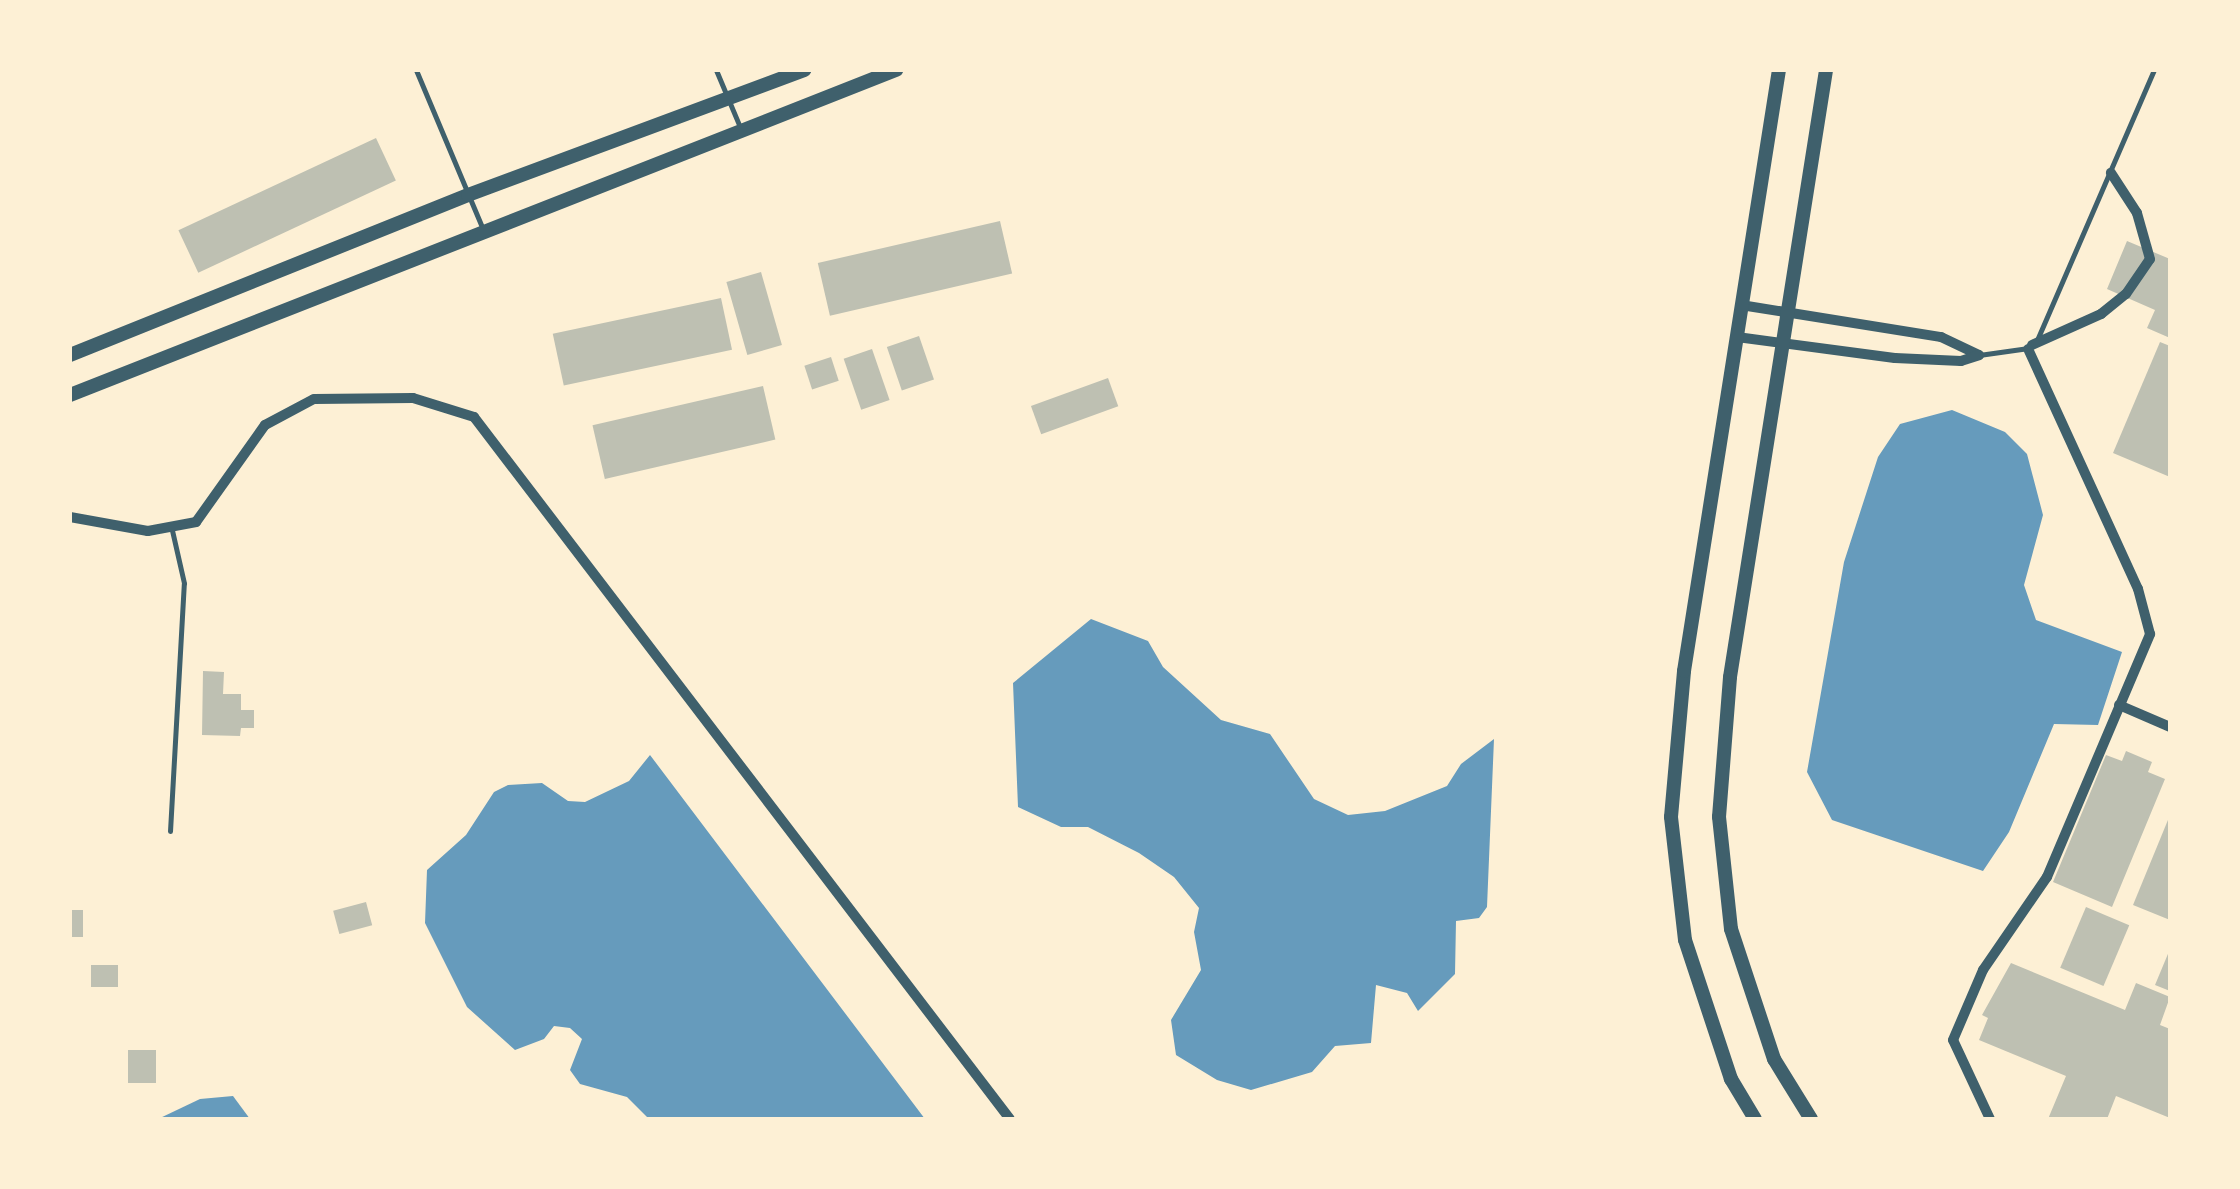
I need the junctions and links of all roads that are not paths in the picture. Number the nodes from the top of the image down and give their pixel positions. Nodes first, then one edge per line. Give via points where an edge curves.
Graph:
1 (416, 70) edge
2 (716, 70) edge
3 (805, 70) edge
4 (896, 70) edge
5 (1778, 70) edge
6 (1826, 70) edge
7 (2154, 70) edge
8 (728, 100) junction
9 (742, 130) junction
10 (2111, 173) junction
11 (468, 195) junction
12 (483, 229) junction
13 (1741, 304) junction
14 (1788, 312) junction
15 (1737, 337) junction
16 (1783, 343) junction
17 (2030, 347) junction
18 (70, 355) edge
19 (1979, 355) junction
20 (70, 396) edge
21 (70, 519) edge
22 (172, 530) junction
23 (2120, 705) junction
24 (2170, 727) edge
25 (170, 831) dead end
26 (1010, 1119) edge
27 (1755, 1119) edge
28 (1811, 1119) edge
29 (1990, 1119) edge

1 - 11 lane
2 - 8 lane
3 - 8 street
4 - 9 street
5 - 13 street
6 - 14 street
7 - 10 lane
8 - 9 lane
8 - 11 street
9 - 12 street
10 - 17 lane via 2046,331
10 - 17 street via 2137,213 2150,260 2126,294 2101,314
11 - 12 lane
11 - 18 street
12 - 20 street
13 - 14 street
13 - 15 street
14 - 16 street
14 - 19 street via 1941,337
15 - 16 street
15 - 27 street via 1684,671 1672,818 1685,940 1731,1079
16 - 19 street via 1937,362
16 - 28 street via 1730,677 1718,817 1731,930 1774,1059
17 - 19 lane
17 - 23 street via 2138,589 2150,634
21 - 22 street
22 - 25 lane via 184,582
22 - 26 street via 196,522 226,488 242,451 289,408 314,400 413,398 474,417
23 - 24 street
23 - 29 street via 2047,876 1983,970 1953,1040

